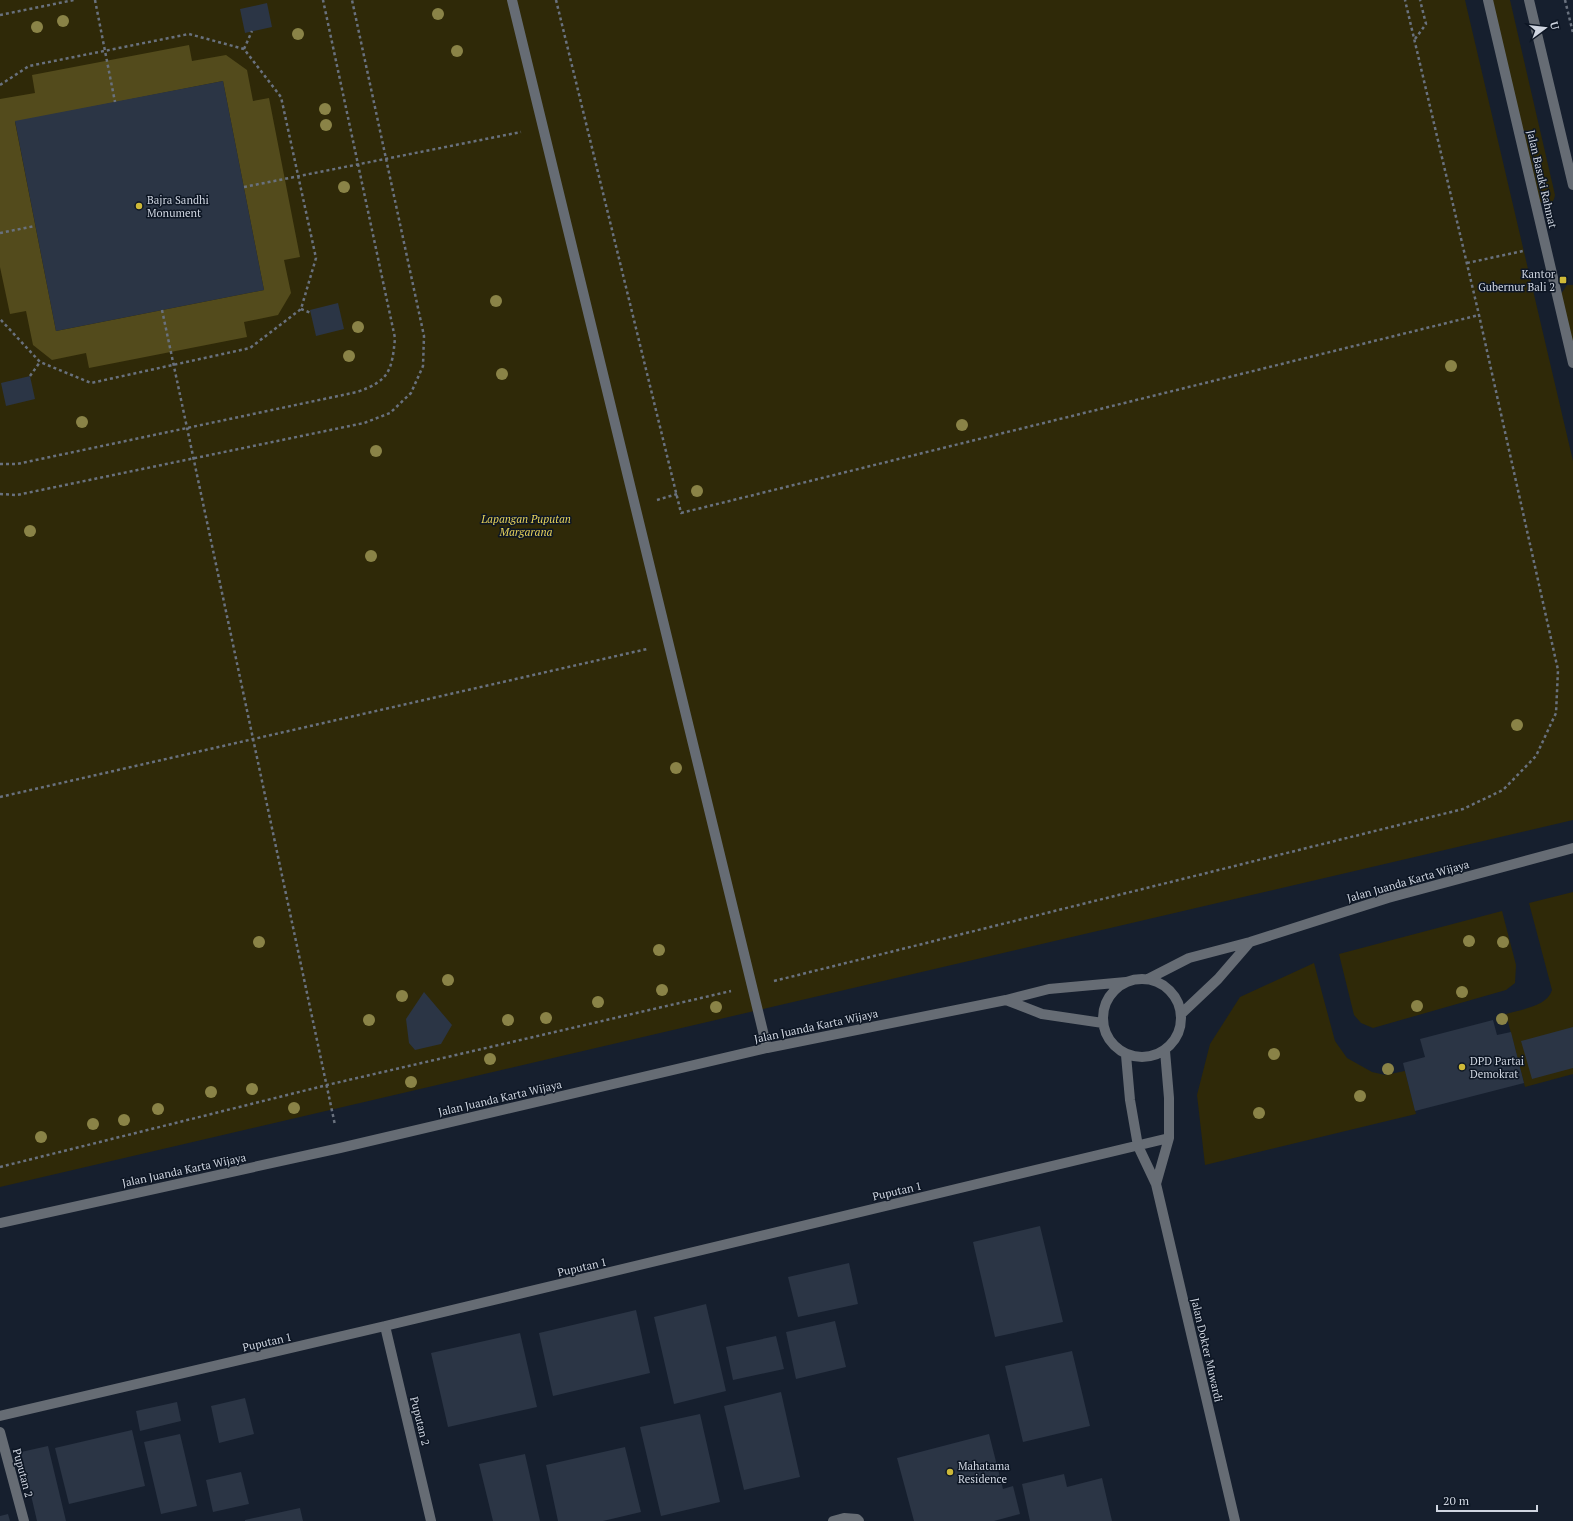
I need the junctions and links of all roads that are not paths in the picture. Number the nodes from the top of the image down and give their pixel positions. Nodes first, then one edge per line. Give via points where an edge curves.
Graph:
1 (512, 0) edge
2 (1488, 0) edge
3 (1529, 0) edge
4 (1573, 184) edge
5 (1573, 363) edge
6 (1573, 848) edge
7 (1250, 942) junction
8 (1148, 979) junction
9 (1126, 982) junction
10 (1006, 1000) junction
11 (1181, 1014) junction
12 (1102, 1023) junction
13 (767, 1048) junction
14 (1165, 1051) junction
15 (1126, 1055) junction
16 (1169, 1138) junction
17 (1138, 1146) junction
18 (1156, 1184) junction
19 (0, 1223) edge
20 (384, 1326) junction
21 (0, 1416) edge
22 (0, 1432) edge
23 (24, 1521) edge
24 (431, 1521) edge
25 (833, 1521) edge
26 (859, 1521) edge
27 (1235, 1521) edge

1 - 13 street
2 - 5 street, Jalan Basuki Rahmat
3 - 4 street
6 - 7 street, Jalan Juanda Karta Wijaya via 1381,900
7 - 8 street, Jalan Juanda Karta Wijaya via 1190,958
7 - 11 street via 1218,979
8 - 9 street
8 - 11 street via 1174,995
9 - 10 street, Jalan Juanda Karta Wijaya via 1049,989
9 - 12 street via 1109,995
10 - 12 street via 1042,1014
10 - 13 street, Jalan Juanda Karta Wijaya
11 - 14 street via 1177,1035
12 - 15 street via 1107,1037 1115,1048
13 - 19 street, Jalan Juanda Karta Wijaya via 340,1148
14 - 15 street via 1146,1058
14 - 16 street, Jalan Dokter Muwardi
15 - 17 street, Jalan Dokter Muwardi
16 - 17 street, Puputan 1
16 - 18 street, Jalan Dokter Muwardi
17 - 18 street, Jalan Dokter Muwardi
17 - 20 street, Puputan 1
18 - 27 street, Jalan Dokter Muwardi
20 - 21 street, Puputan 1
20 - 24 street, Puputan 2
22 - 23 street, Puputan 2
25 - 26 street via 851,1518

